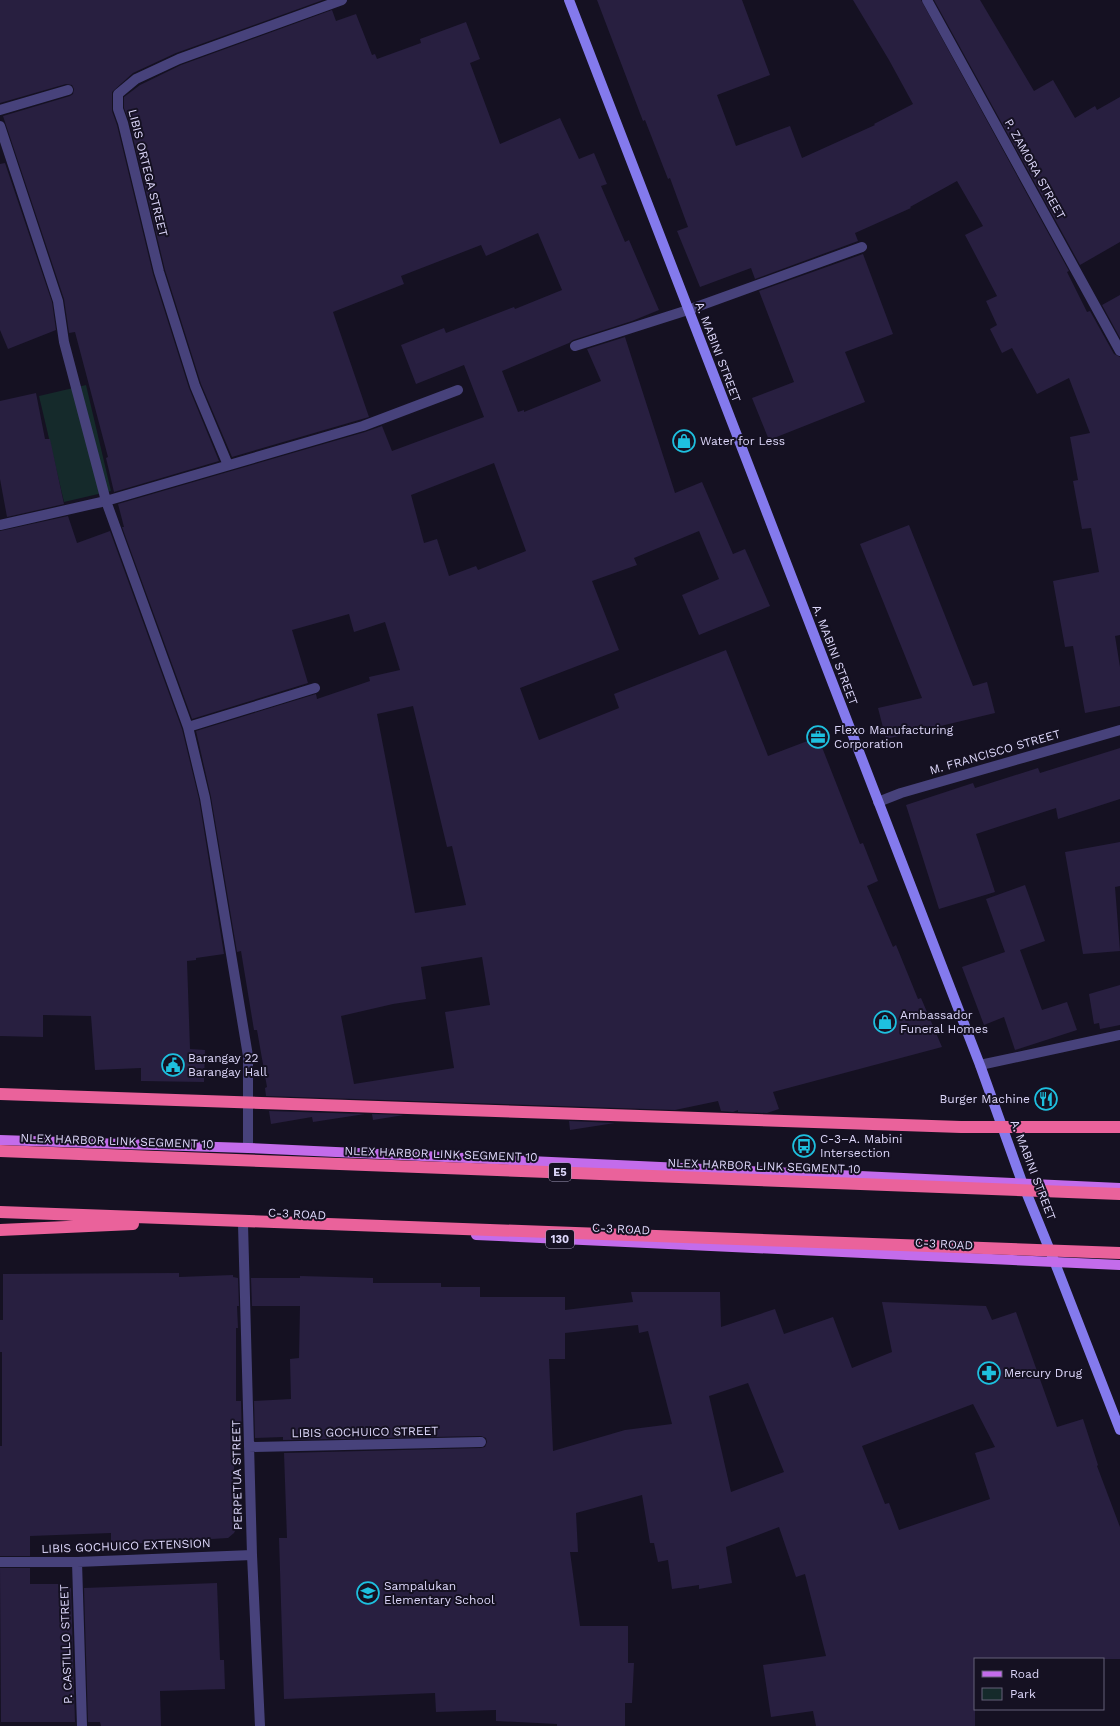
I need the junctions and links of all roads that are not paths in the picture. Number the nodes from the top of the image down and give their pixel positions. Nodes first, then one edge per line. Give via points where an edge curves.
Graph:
1 (342, 0) edge
2 (569, 0) edge
3 (927, 0) edge
4 (68, 90) dead end
5 (0, 110) edge
6 (0, 126) edge
7 (862, 247) dead end
8 (688, 310) junction
9 (575, 346) dead end
10 (1120, 351) edge
11 (458, 390) dead end
12 (228, 465) junction
13 (106, 501) junction
14 (0, 525) edge
15 (315, 688) dead end
16 (188, 727) junction
17 (1120, 730) edge
18 (878, 802) junction
19 (1120, 1035) edge
20 (980, 1065) junction
21 (0, 1094) edge
22 (1120, 1127) edge
23 (0, 1140) edge
24 (248, 1148) junction
25 (0, 1151) edge
26 (1022, 1182) junction
27 (1120, 1188) edge
28 (1120, 1194) edge
29 (0, 1212) edge
30 (0, 1217) edge
31 (215, 1220) junction
32 (243, 1224) junction
33 (0, 1230) edge
34 (1120, 1252) edge
35 (1055, 1263) junction
36 (1120, 1265) edge
37 (1120, 1430) edge
38 (481, 1442) dead end
39 (249, 1447) junction
40 (252, 1555) junction
41 (0, 1562) edge
42 (77, 1562) junction
43 (82, 1726) edge
44 (260, 1726) edge

1 - 12 street, LIBIS ORTEGA STREET via 179,59 136,80 118,94 118,109 124,123 159,272 195,386
2 - 8 main road, A. MABINI STREET
3 - 10 street, P. ZAMORA STREET
4 - 5 street
6 - 13 street via 58,301 64,342
7 - 8 street
8 - 9 street
8 - 18 main road, A. MABINI STREET
11 - 12 street via 363,426
12 - 13 street
13 - 14 street
13 - 16 street
15 - 16 street
16 - 24 street via 205,798 248,1056
17 - 18 street, M. FRANCISCO STREET via 901,793
18 - 20 main road, A. MABINI STREET
19 - 20 street
20 - 26 main road, A. MABINI STREET
21 - 22 highway, bridge via 962,1127
23 - 24 main road
24 - 26 main road
25 - 28 highway, NLEX HARBOR LINK SEGMENT 10 / E5, bridge
26 - 27 main road
26 - 35 main road, A. MABINI STREET
29 - 31 highway, bridge
30 - 32 main road, C-3 ROAD / 130
31 - 33 highway, bridge
31 - 34 highway, bridge
32 - 35 main road, C-3 ROAD / 130
32 - 39 street, PERPETUA STREET
35 - 36 main road, C-3 ROAD / 130
35 - 37 main road, A. MABINI STREET
38 - 39 street, LIBIS GOCHUICO STREET
39 - 40 street, PERPETUA STREET
40 - 42 street, LIBIS GOCHUICO EXTENSION
40 - 44 street, PERPETUA STREET
41 - 42 street, LIBIS GOCHUICO EXTENSION
42 - 43 street, P. CASTILLO STREET

